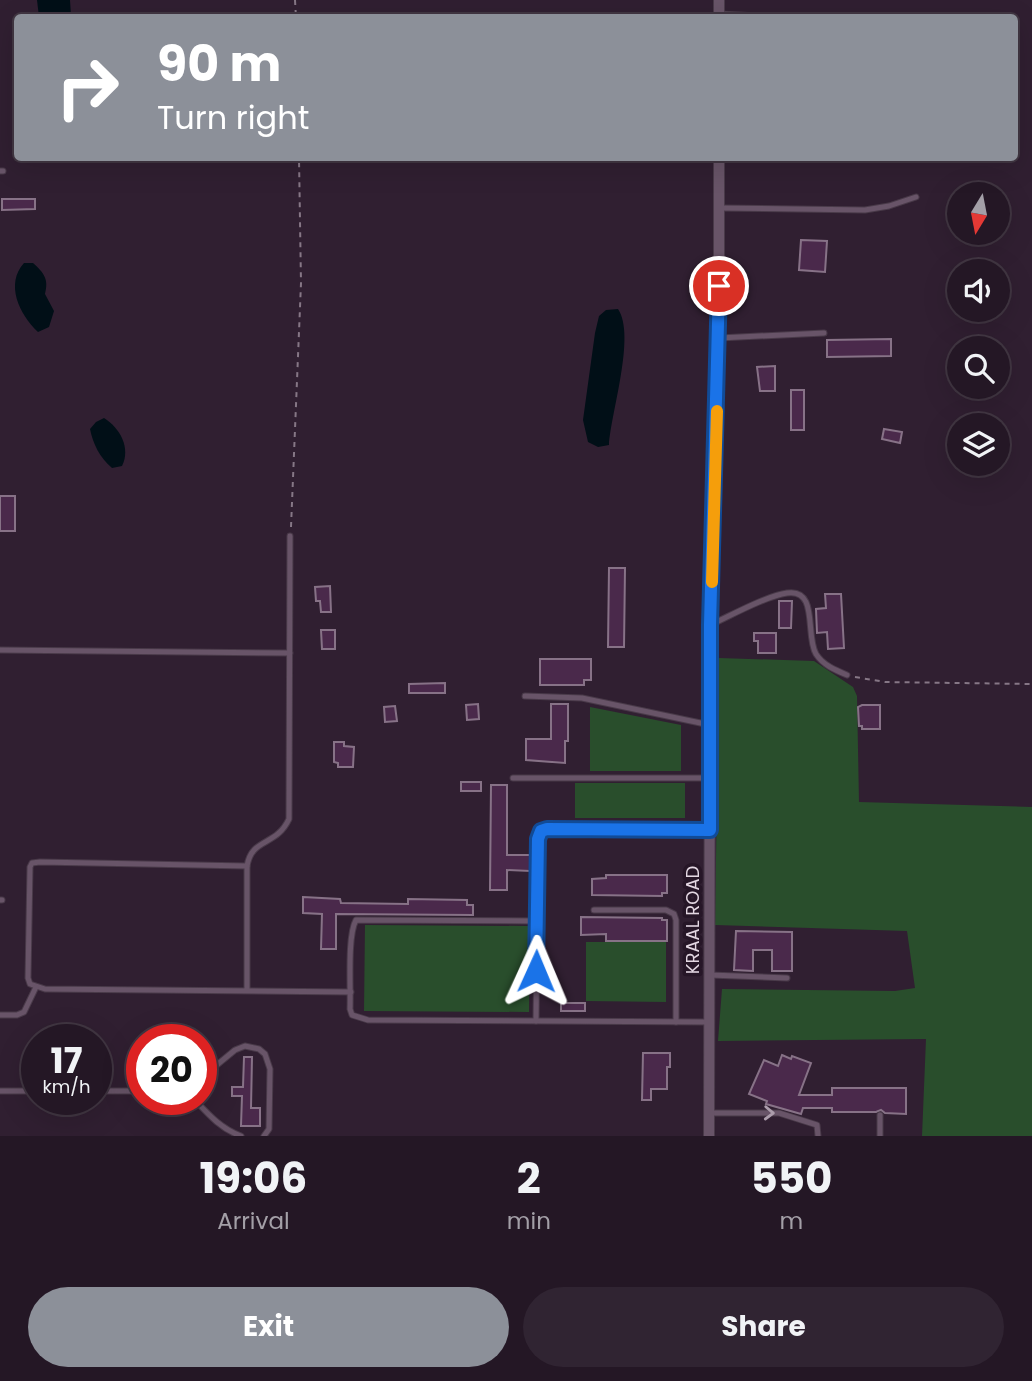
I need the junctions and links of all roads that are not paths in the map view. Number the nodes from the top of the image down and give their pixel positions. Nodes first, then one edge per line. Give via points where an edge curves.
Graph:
1 (719, 161) edge
2 (916, 197) dead end
3 (719, 208) junction
4 (824, 334) dead end
5 (719, 338) junction
6 (290, 536) road end
7 (710, 625) junction
8 (0, 650) edge
9 (290, 653) junction
10 (847, 675) road end
11 (525, 696) dead end
12 (710, 725) junction
13 (513, 778) dead end
14 (710, 778) junction
15 (710, 830) junction
16 (247, 866) junction
17 (594, 910) dead end
18 (537, 921) junction
19 (709, 975) junction
20 (787, 978) dead end
21 (36, 987) junction
22 (247, 991) junction
23 (351, 992) junction
24 (0, 1015) edge
25 (536, 1021) junction
26 (676, 1022) junction
27 (709, 1023) junction
28 (217, 1065) edge
29 (0, 1091) edge
30 (21, 1091) edge
31 (709, 1113) junction
32 (209, 1115) edge
33 (880, 1115) dead end
34 (241, 1136) edge
35 (264, 1136) edge
36 (709, 1136) edge
37 (818, 1136) edge
38 (880, 1136) edge

1 - 3 street, KRAAL ROAD
2 - 3 lane via 865,210
3 - 5 street, KRAAL ROAD
4 - 5 lane
5 - 7 street, KRAAL ROAD
6 - 9 lane
7 - 10 lane via 786,593 802,595 814,651 831,668
7 - 12 street, KRAAL ROAD
8 - 9 lane
9 - 16 lane via 289,819 283,832 256,846
11 - 12 lane via 582,698
12 - 14 street, KRAAL ROAD
13 - 14 lane
14 - 15 street, KRAAL ROAD
15 - 18 lane via 541,831
15 - 19 street, KRAAL ROAD
16 - 21 lane via 32,863 27,978
16 - 22 lane
17 - 26 lane via 666,910 674,914
18 - 23 lane via 356,920
18 - 25 lane
19 - 20 lane
19 - 27 street, KRAAL ROAD
21 - 22 lane
21 - 24 lane via 24,1012
22 - 23 lane
23 - 25 lane via 350,1009 359,1019
25 - 26 lane
26 - 27 lane
27 - 31 street, KRAAL ROAD
28 - 35 lane via 245,1046 265,1054 270,1093 269,1129
29 - 30 lane
31 - 36 street, KRAAL ROAD
31 -> 37 lane via 785,1114 817,1125
32 - 34 lane
33 - 38 lane

